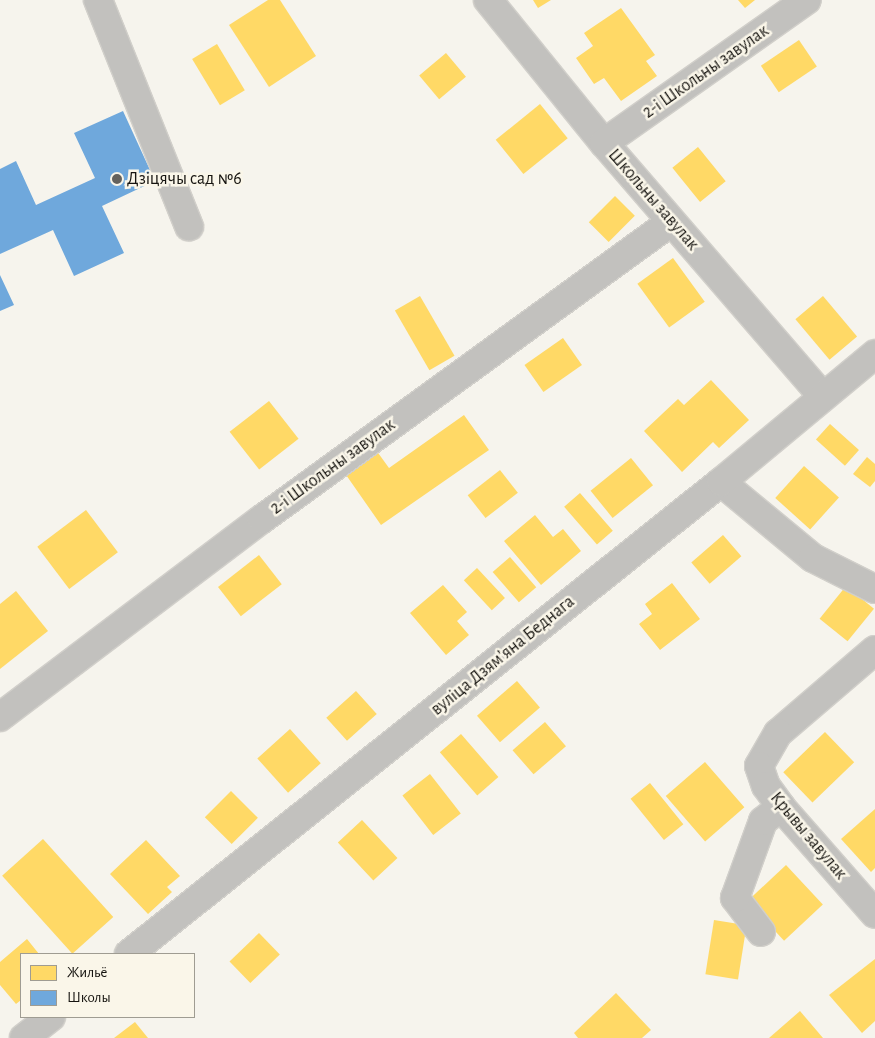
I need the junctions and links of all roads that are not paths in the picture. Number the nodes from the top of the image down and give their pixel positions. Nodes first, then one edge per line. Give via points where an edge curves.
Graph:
1 (98, 0) edge
2 (488, 0) edge
3 (807, 0) edge
4 (604, 143) junction
5 (671, 222) junction
6 (189, 226) dead end
7 (875, 354) edge
8 (823, 397) junction
9 (721, 482) junction
10 (875, 589) edge
11 (875, 650) edge
12 (0, 718) edge
13 (782, 807) junction
14 (875, 914) edge
15 (761, 932) dead end
16 (130, 953) edge
17 (50, 1018) edge
18 (24, 1038) edge

1 - 6 street
2 - 4 street, Школьны завулак
3 - 4 street, 2-і Школьны завулак
4 - 5 street, Школьны завулак
5 - 8 street, Школьны завулак
5 - 12 street, 2-і Школьны завулак via 262,519
7 - 8 street, вуліца Дзямʼяна Беднага
8 - 9 street, вуліца Дзямʼяна Беднага
9 - 10 street via 813,558
9 - 16 street, вуліца Дзямʼяна Беднага
11 - 13 street, Крывы завулак via 778,733 759,766 766,786
13 - 14 street, Крывы завулак
13 - 15 street via 763,821 735,898
17 - 18 street

